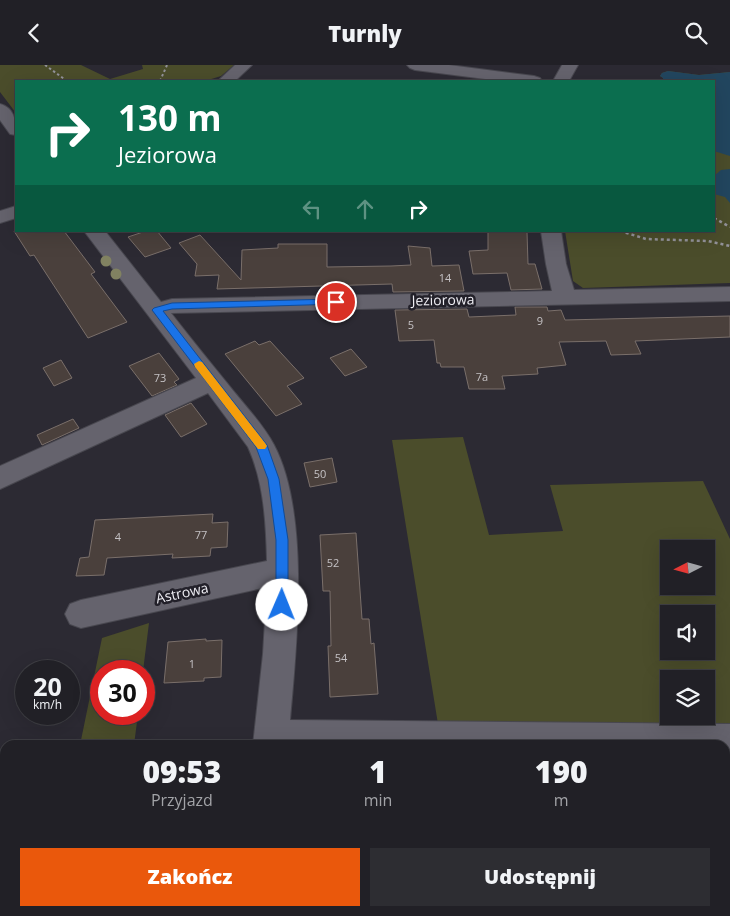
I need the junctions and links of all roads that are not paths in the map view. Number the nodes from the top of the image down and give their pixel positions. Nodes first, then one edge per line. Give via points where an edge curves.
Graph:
1 (244, 65) edge
2 (415, 65) edge
3 (570, 65) edge
4 (227, 80) edge
5 (527, 80) edge
6 (562, 80) edge
7 (0, 109) edge
8 (15, 130) edge
9 (15, 211) edge
10 (0, 217) edge
11 (95, 232) edge
12 (551, 232) edge
13 (730, 294) edge
14 (565, 298) junction
15 (157, 310) junction
16 (212, 381) junction
17 (0, 478) edge
18 (282, 571) junction
19 (81, 615) dead end
20 (270, 740) edge

1 - 4 street
2 - 5 street
3 - 6 street
7 - 8 street
9 - 10 street
11 - 15 street
12 - 14 street
13 - 14 street, Jeziorowa
14 - 15 street, Jeziorowa via 172,306
15 - 16 street
16 - 17 street
16 - 18 street via 261,445 273,479 282,540
18 - 19 street, Astrowa
18 - 20 street via 280,643

